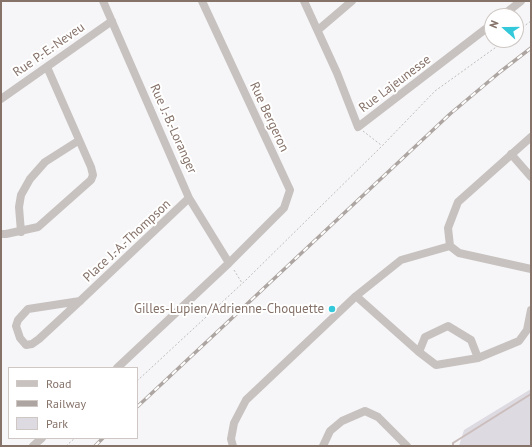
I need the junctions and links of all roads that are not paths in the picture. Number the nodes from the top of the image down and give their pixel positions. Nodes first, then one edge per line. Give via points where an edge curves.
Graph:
1 (103, 1) edge
2 (202, 1) edge
3 (304, 1) edge
4 (352, 1) edge
5 (521, 1) edge
6 (512, 8) edge
7 (112, 21) junction
8 (318, 30) junction
9 (484, 30) edge
10 (47, 67) junction
11 (1, 99) edge
12 (531, 137) edge
13 (78, 141) junction
14 (511, 154) junction
15 (531, 177) edge
16 (189, 198) junction
17 (22, 232) junction
18 (1, 234) edge
19 (450, 246) junction
20 (229, 263) junction
21 (531, 269) edge
22 (356, 296) junction
23 (80, 301) junction
24 (531, 310) edge
25 (419, 352) junction
26 (478, 358) junction
27 (118, 367) edge
28 (41, 439) edge
29 (33, 446) edge
30 (233, 446) edge
31 (323, 446) edge
32 (407, 446) edge

1 - 7 street, Rue J.-B.-Loranger
2 - 20 street, Rue Bergeron via 290,190 284,208
3 - 8 street, Rue Lajeunesse
4 - 8 street
5 - 6 street
7 - 10 street, Rue P.-E.-Neveu
7 - 16 street, Rue J.-B.-Loranger
8 - 9 street, Rue Lajeunesse via 358,127
10 - 11 street, Rue P.-E.-Neveu
10 - 13 street
12 - 14 street
13 - 17 street via 45,162 30,179 20,201
13 - 17 street via 91,167 91,180 38,227
14 - 15 street
14 - 19 street via 458,202 448,228
16 - 20 street, Rue J.-B.-Loranger
16 - 23 street, Place J.-A.-Thompson
17 - 18 street
19 - 21 street via 459,253
19 - 22 street via 401,260
20 - 27 street, Rue Bergeron
22 - 25 street
22 - 30 street via 246,400 234,422 231,439
23 - 23 street, Place J.-A.-Thompson via 28,309 16,326 22,342 32,344
24 - 26 street via 527,330 519,340
25 - 26 street via 436,365
25 - 26 street via 425,337 448,326 471,340
28 - 29 street
31 - 32 street via 330,431 342,421 366,410 378,417

